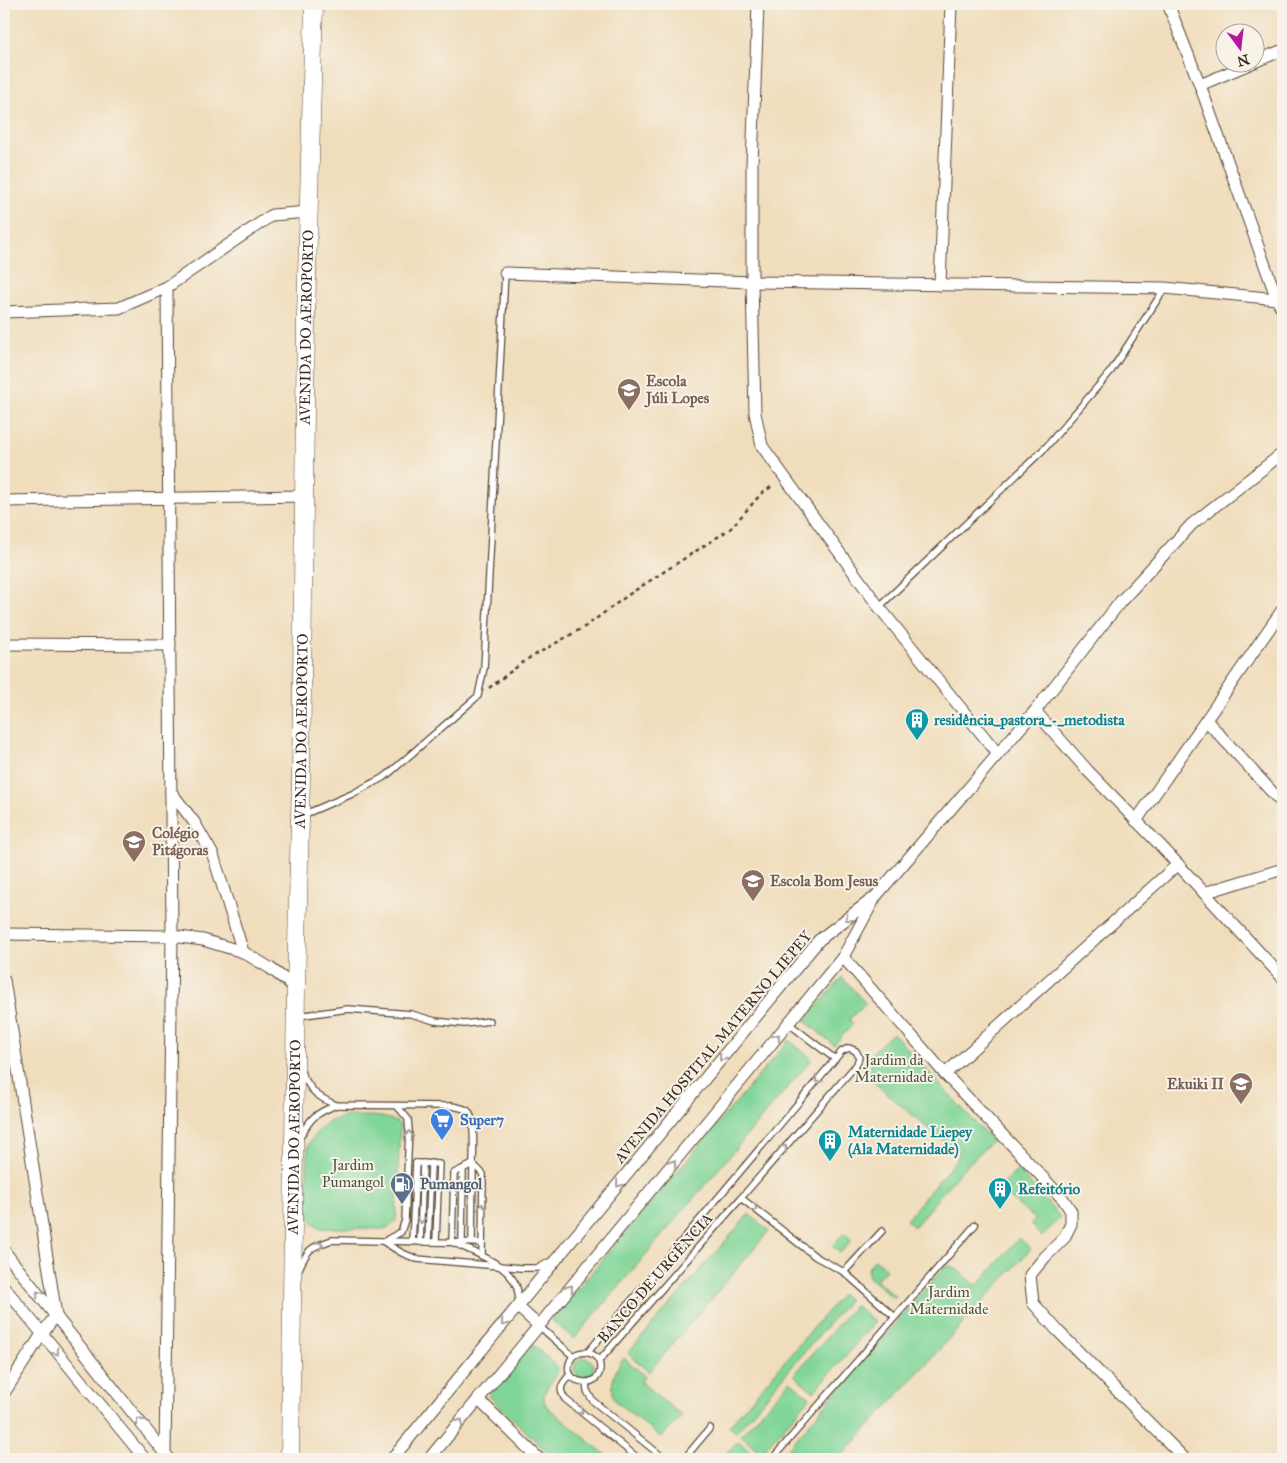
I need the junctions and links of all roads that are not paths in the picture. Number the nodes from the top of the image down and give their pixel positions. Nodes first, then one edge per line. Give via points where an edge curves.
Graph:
1 (314, 4) edge
2 (758, 4) edge
3 (951, 4) edge
4 (1168, 4) edge
5 (1283, 50) edge
6 (1264, 58) edge
7 (1231, 72) edge
8 (1200, 85) junction
9 (308, 212) junction
10 (505, 274) joint
11 (752, 282) junction
12 (940, 285) junction
13 (167, 286) junction
14 (1165, 288) junction
15 (1277, 298) junction
16 (1283, 311) edge
17 (4, 312) edge
18 (1283, 454) edge
19 (304, 496) junction
20 (169, 498) junction
21 (4, 501) edge
22 (880, 607) junction
23 (1281, 617) edge
24 (4, 644) edge
25 (170, 645) junction
26 (1035, 711) junction
27 (1206, 720) junction
28 (998, 754) junction
29 (171, 792) junction
30 (1283, 804) edge
31 (300, 816) junction
32 (1136, 821) junction
33 (1178, 864) junction
34 (1283, 869) edge
35 (1204, 893) junction
36 (876, 896) junction
37 (4, 934) edge
38 (172, 936) junction
39 (243, 952) junction
40 (843, 957) junction
41 (1283, 978) edge
42 (4, 980) edge
43 (296, 988) junction
44 (296, 1016) junction
45 (490, 1021) dead end
46 (788, 1023) junction
47 (835, 1059) junction
48 (296, 1062) junction
49 (945, 1074) junction
50 (336, 1105) junction
51 (397, 1106) junction
52 (295, 1145) junction
53 (408, 1150) junction
54 (416, 1163) junction
55 (423, 1163) junction
56 (431, 1163) junction
57 (473, 1164) junction
58 (463, 1169) junction
59 (741, 1198) junction
60 (975, 1225) dead end
61 (882, 1231) dead end
62 (384, 1241) junction
63 (412, 1242) junction
64 (420, 1242) junction
65 (428, 1242) junction
66 (436, 1242) junction
67 (452, 1242) junction
68 (462, 1242) junction
69 (472, 1242) junction
70 (482, 1243) junction
71 (4, 1250) edge
72 (482, 1256) junction
73 (558, 1258) junction
74 (500, 1266) junction
75 (844, 1272) junction
76 (293, 1283) junction
77 (4, 1286) edge
78 (518, 1307) junction
79 (56, 1315) junction
80 (895, 1317) junction
81 (539, 1326) junction
82 (42, 1334) junction
83 (588, 1352) junction
84 (573, 1356) junction
85 (599, 1362) junction
86 (570, 1374) junction
87 (586, 1383) junction
88 (4, 1393) edge
89 (478, 1400) junction
90 (710, 1428) dead end
91 (165, 1457) edge
92 (145, 1459) edge
93 (290, 1459) edge
94 (392, 1459) edge
95 (429, 1459) edge
96 (539, 1459) edge
97 (639, 1459) edge
98 (665, 1459) edge
99 (684, 1459) edge
100 (772, 1459) edge
101 (1185, 1459) edge

1 - 9 main road, AVENIDA DO AEROPORTO
2 - 11 street via 752,165
3 - 12 street
4 - 8 street
5 - 6 street
7 - 8 street
8 - 15 street
9 - 13 street via 272,215
9 - 19 main road, AVENIDA DO AEROPORTO
10 - 11 street
10 - 31 lane via 484,668 478,696 386,776
11 - 12 street
11 - 22 street via 755,413 762,446
12 - 14 street
13 - 17 street via 119,308
13 - 20 street
14 - 15 street
14 - 22 lane via 1111,371 1046,447
15 - 16 street
18 - 26 street via 1192,524 1121,601
19 - 20 street
19 - 31 main road, AVENIDA DO AEROPORTO
20 - 21 street
20 - 25 street
22 - 28 street
23 - 27 street
24 - 25 street
25 - 29 street
26 - 28 street
26 - 32 street
27 - 30 street
27 - 32 street
28 - 36 street
29 - 38 street
29 - 39 street via 213,855
31 - 43 main road, AVENIDA DO AEROPORTO
32 - 33 street
33 - 35 street
33 - 49 street
34 - 35 street
35 - 41 street
36 - 40 street
36 -> 73 street, AVENIDA HOSPITAL MATERNO LIEPEY via 820,940
37 - 38 street
38 - 39 street via 203,940
38 - 91 street
39 - 43 street
40 - 46 street
40 - 49 street
42 - 79 street
43 - 44 main road, AVENIDA DO AEROPORTO
44 - 45 lane via 348,1009 411,1014 464,1024
44 - 48 main road, AVENIDA DO AEROPORTO
46 - 47 lane
81 -> 46 street
59 -> 47 lane, BANCO DE URGÊNCIA via 857,1064 859,1057 849,1048
47 -> 83 lane
48 - 50 lane via 309,1087
48 - 52 main road, AVENIDA DO AEROPORTO
49 - 101 street via 1071,1211 1071,1224 1064,1238 1030,1275 1033,1303
50 - 51 lane
50 - 52 lane via 308,1122
53 -> 51 lane via 408,1119
51 - 57 lane via 452,1106 469,1112 473,1119
52 - 76 main road, AVENIDA DO AEROPORTO
53 - 54 lane
53 - 62 lane via 405,1220 401,1232
54 - 55 lane
54 - 63 lane
55 - 56 lane
55 -> 64 lane
56 - 65 lane
56 - 66 lane via 439,1164
57 - 58 lane
57 - 69 lane
70 -> 57 lane via 483,1174
58 - 67 lane via 454,1173
58 - 68 lane
59 -> 75 lane via 816,1258
59 - 85 lane, BANCO DE URGÊNCIA
60 - 80 lane
61 - 75 lane
62 - 63 lane
62 - 74 lane via 417,1260
76 -> 62 lane via 305,1254 316,1246 332,1240
63 - 64 lane
64 - 65 lane
65 - 66 lane
66 - 67 lane
67 - 68 lane
67 - 72 lane
68 - 69 lane
69 - 70 lane
70 - 72 lane
79 -> 71 street
72 - 74 lane
73 - 74 lane via 538,1268
73 - 78 street, AVENIDA HOSPITAL MATERNO LIEPEY
74 - 78 lane via 512,1278 518,1291
75 - 80 lane
76 - 93 main road, AVENIDA DO AEROPORTO
77 - 82 street
78 - 81 street
78 -> 94 street, AVENIDA HOSPITAL MATERNO LIEPEY
79 - 82 street
91 -> 79 street
80 - 100 lane
81 - 84 lane
81 - 89 street
82 - 88 street
82 -> 92 street
83 - 84 lane
83 - 85 lane
84 - 86 lane
85 - 87 lane, BANCO DE URGÊNCIA via 598,1375
86 - 87 lane via 576,1381
86 -> 97 lane via 561,1386 565,1398
87 - 98 lane via 593,1401
95 -> 89 street
89 - 96 street
90 - 99 lane

